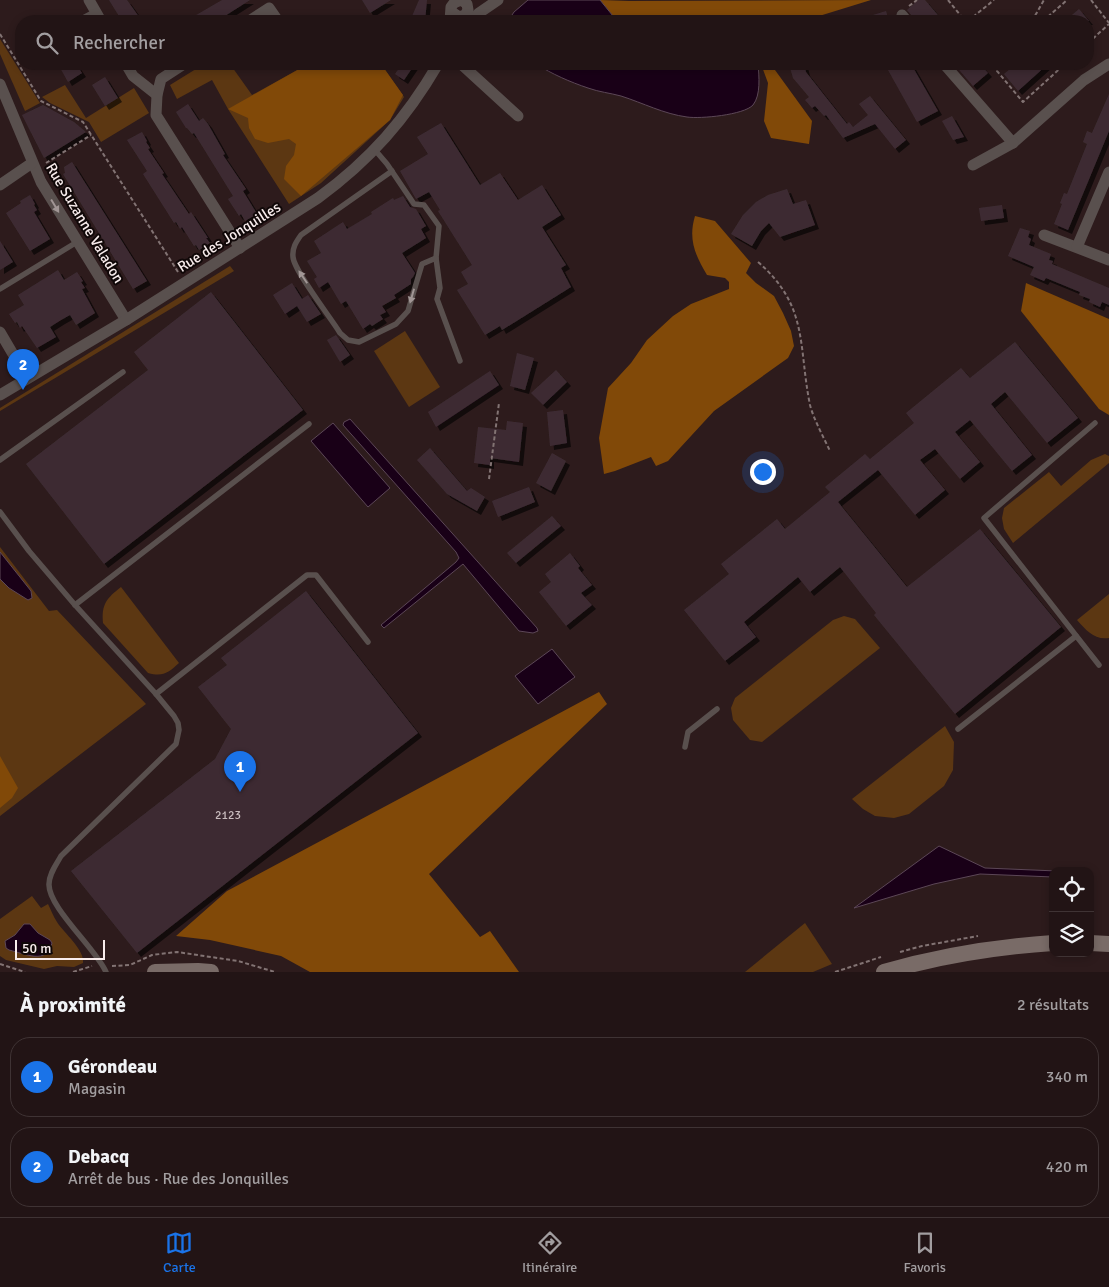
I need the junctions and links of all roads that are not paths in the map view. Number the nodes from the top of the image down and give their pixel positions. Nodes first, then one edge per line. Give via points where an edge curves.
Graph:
1 (88, 0) edge
2 (498, 0) edge
3 (459, 5) edge
4 (98, 15) edge
5 (258, 15) edge
6 (274, 15) edge
7 (468, 15) edge
8 (472, 15) edge
9 (1109, 64) edge
10 (130, 70) edge
11 (175, 70) edge
12 (434, 70) edge
13 (468, 70) edge
14 (949, 70) edge
15 (0, 84) edge
16 (157, 95) junction
17 (518, 116) dead end
18 (1013, 143) junction
19 (375, 150) junction
20 (38, 164) junction
21 (973, 165) dead end
22 (392, 171) junction
23 (1109, 172) edge
24 (0, 185) edge
25 (1044, 235) dead end
26 (77, 242) junction
27 (1076, 247) junction
28 (240, 248) junction
29 (436, 258) junction
30 (1109, 260) edge
31 (0, 289) edge
32 (126, 320) junction
33 (0, 332) edge
34 (460, 360) dead end
35 (123, 372) dead end
36 (27, 378) junction
37 (0, 395) edge
38 (1095, 423) dead end
39 (309, 424) dead end
40 (0, 460) edge
41 (0, 512) edge
42 (75, 605) junction
43 (1076, 636) junction
44 (368, 642) dead end
45 (1099, 665) dead end
46 (156, 694) junction
47 (717, 708) dead end
48 (958, 729) dead end
49 (685, 747) dead end
50 (1049, 943) edge
51 (1094, 943) edge
52 (1109, 944) edge
53 (106, 972) edge
54 (155, 972) edge
55 (211, 972) edge
56 (884, 972) edge

1 - 4 street
2 - 8 street
3 - 7 street via 468,10
5 - 6 street via 269,8
9 - 18 street via 1084,80
10 - 16 street
11 - 16 street via 161,79
12 - 19 street, Rue des Jonquilles via 410,109
13 - 17 street
14 - 18 street
15 - 20 street, Rue Suzanne Valadon
16 - 28 street via 156,115
18 - 21 street
19 - 22 lane
19 - 28 street, Rue des Jonquilles via 346,178
20 - 24 street
20 -> 26 street, Rue Suzanne Valadon via 52,202
22 - 29 lane via 414,204 424,205 439,226
29 -> 22 lane via 422,264 408,311 396,324 359,342 348,340 340,333 296,267 293,253 300,235
23 - 27 street
25 - 27 street
26 - 31 lane
26 - 32 street, Rue Suzanne Valadon
27 - 30 street
28 - 32 street, Rue des Jonquilles
29 - 34 lane via 440,288 437,299
32 - 36 street, Rue des Jonquilles
33 - 36 street
35 - 40 lane
36 - 37 street, Rue des Jonquilles
38 - 43 lane via 984,518
39 - 42 lane
41 - 42 lane
42 - 46 lane
43 - 45 lane
43 - 48 lane
44 - 46 lane via 316,575 307,575
46 - 53 lane via 178,723 176,744 61,856 49,882 52,898
47 - 49 lane via 688,732
50 - 56 main road via 981,950 921,961
51 - 52 main road
54 - 55 main road

